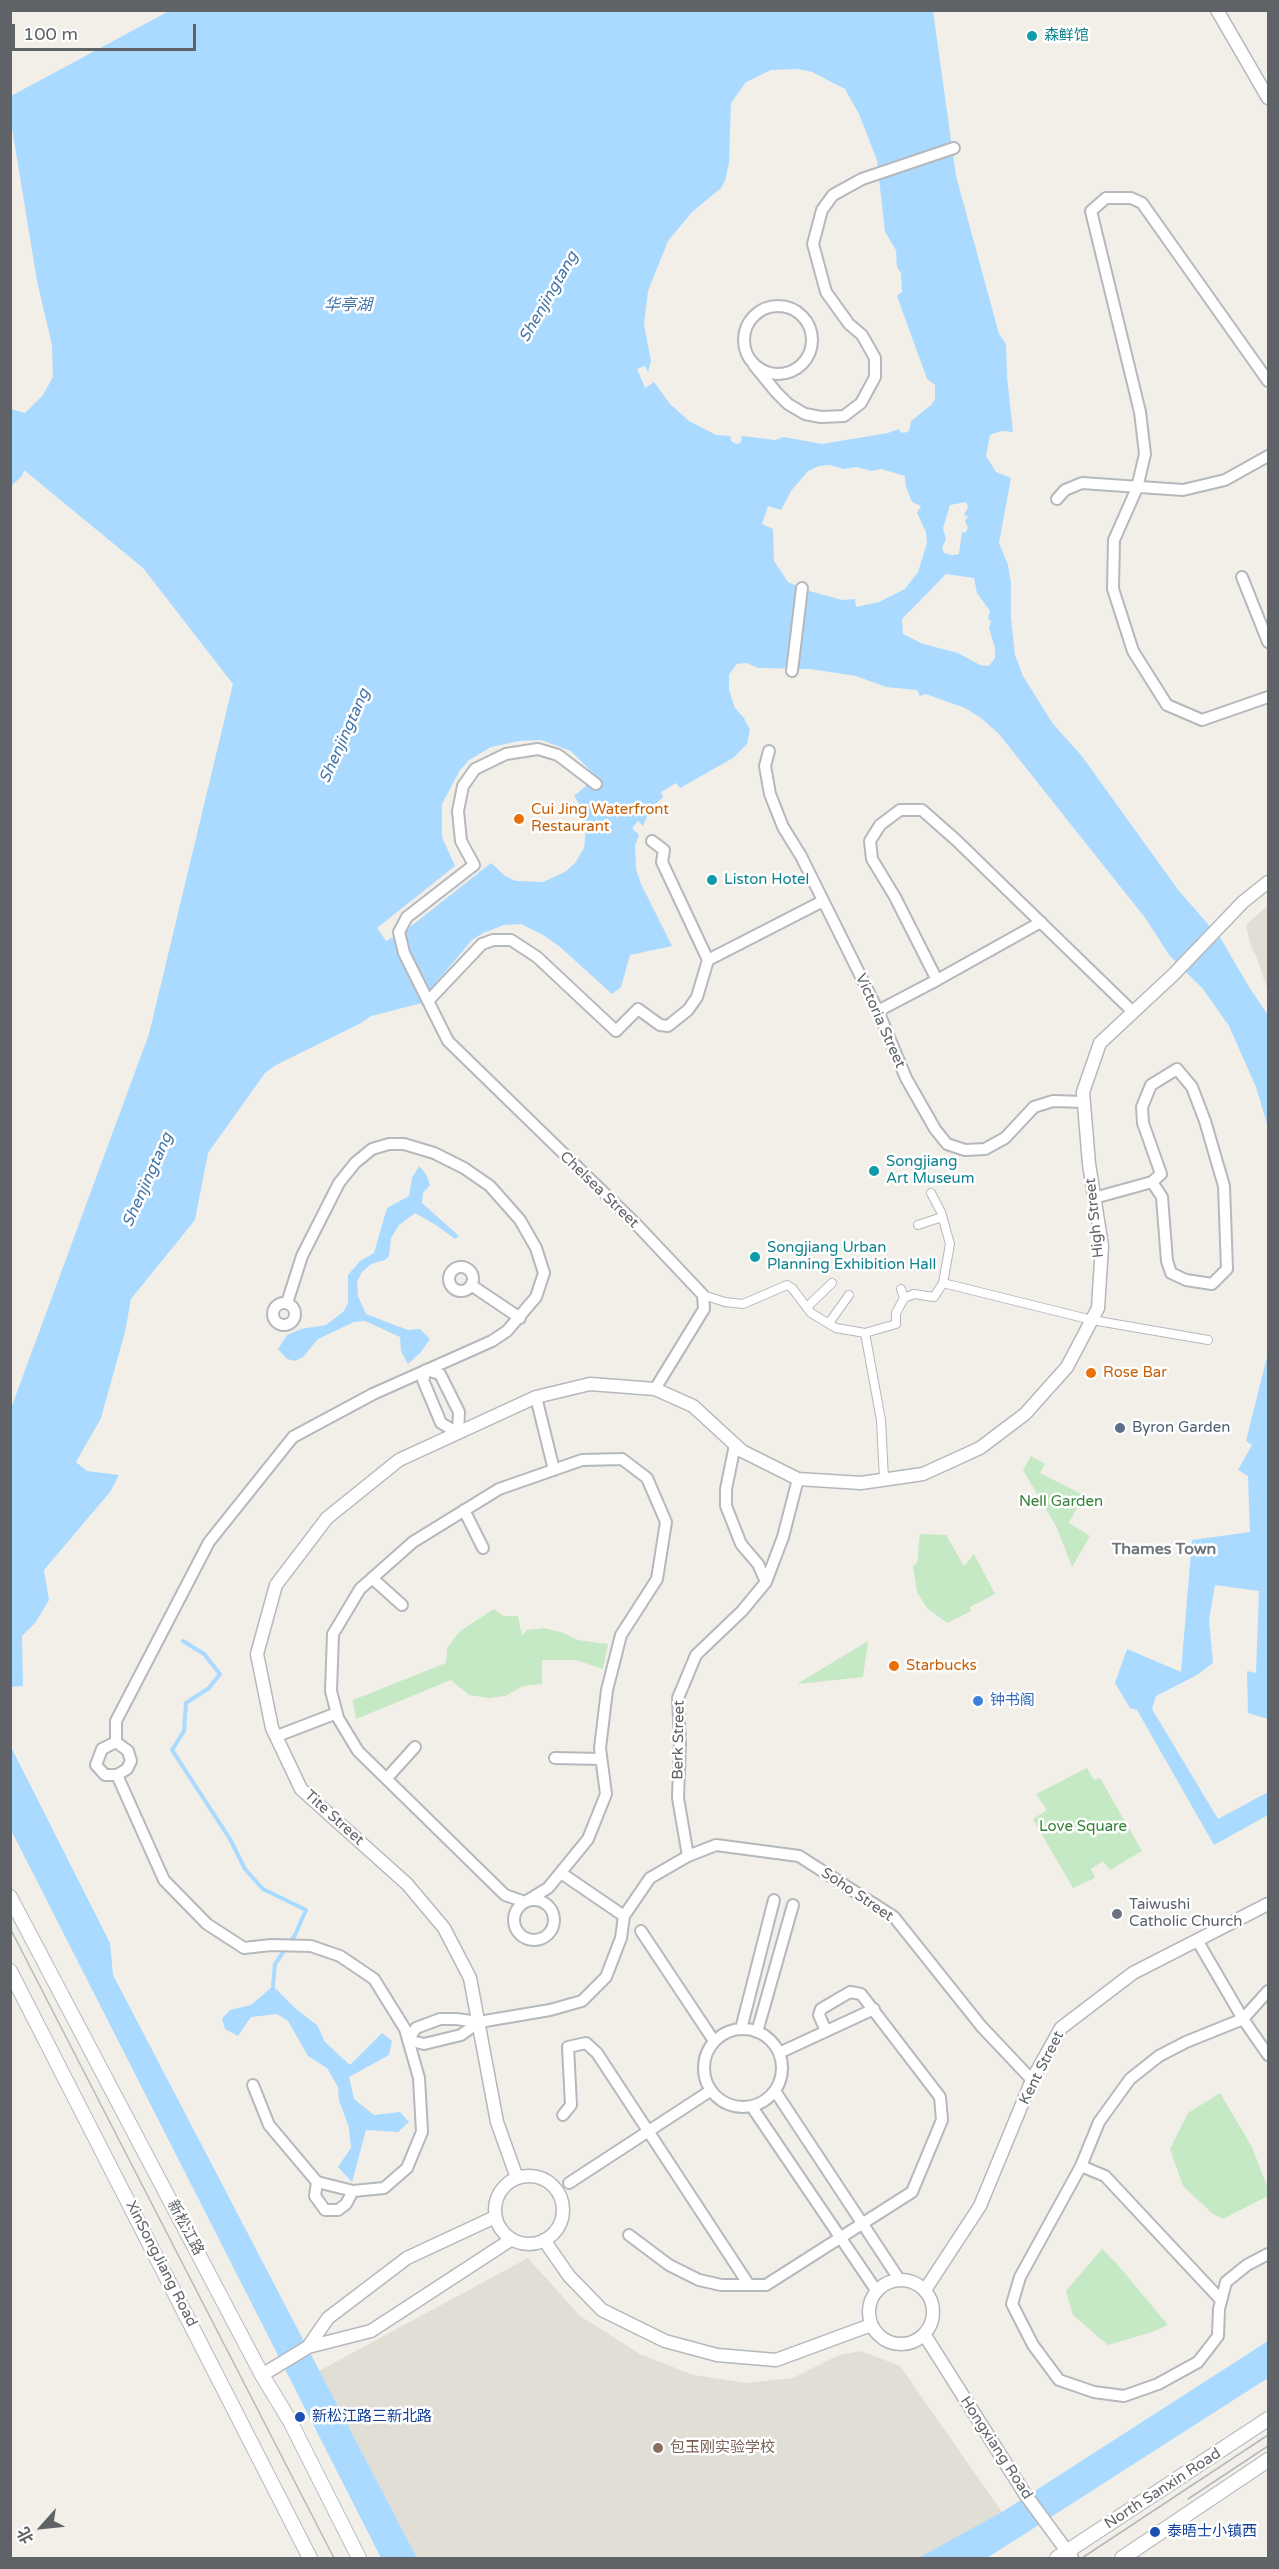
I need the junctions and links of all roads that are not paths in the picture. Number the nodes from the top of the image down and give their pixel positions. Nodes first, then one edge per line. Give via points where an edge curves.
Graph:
1 (1217, 10) edge
2 (1269, 99) edge
3 (954, 148) dead end
4 (754, 365) junction
5 (1269, 381) edge
6 (1269, 456) edge
7 (1137, 488) junction
8 (1057, 499) dead end
9 (1242, 578) dead end
10 (802, 588) dead end
11 (1269, 642) edge
12 (792, 671) dead end
13 (1269, 697) edge
14 (769, 751) dead end
15 (596, 784) dead end
16 (652, 841) dead end
17 (1269, 882) edge
18 (823, 901) junction
19 (1041, 922) junction
20 (708, 960) junction
21 (937, 980) junction
22 (428, 1001) junction
23 (878, 1011) junction
24 (1133, 1012) junction
25 (1084, 1102) junction
26 (1152, 1182) junction
27 (931, 1193) dead end
28 (1094, 1198) junction
29 (942, 1217) junction
30 (918, 1225) dead end
31 (832, 1283) dead end
32 (944, 1283) junction
33 (471, 1286) dead end
34 (901, 1289) dead end
35 (703, 1294) junction
36 (849, 1295) dead end
37 (904, 1298) junction
38 (287, 1304) dead end
39 (807, 1307) junction
40 (520, 1318) junction
41 (1092, 1320) junction
42 (829, 1323) junction
43 (865, 1334) junction
44 (1208, 1340) dead end
45 (426, 1370) junction
46 (655, 1389) junction
47 (536, 1397) junction
48 (458, 1433) junction
49 (735, 1445) junction
50 (554, 1470) junction
51 (798, 1479) junction
52 (885, 1479) junction
53 (464, 1510) junction
54 (483, 1548) dead end
55 (372, 1578) junction
56 (766, 1582) junction
57 (402, 1605) dead end
58 (337, 1713) junction
59 (277, 1736) junction
60 (116, 1742) junction
61 (415, 1747) dead end
62 (555, 1758) dead end
63 (601, 1759) junction
64 (117, 1775) junction
65 (387, 1778) junction
66 (688, 1856) junction
67 (561, 1873) junction
68 (10, 1897) edge
69 (774, 1900) dead end
70 (1269, 1904) edge
71 (793, 1905) dead end
72 (624, 1916) junction
73 (641, 1931) dead end
74 (1197, 1940) junction
75 (10, 1971) edge
76 (1269, 1990) edge
77 (874, 2009) junction
78 (1243, 2019) junction
79 (479, 2022) junction
80 (741, 2029) junction
81 (826, 2031) junction
82 (757, 2032) junction
83 (408, 2040) junction
84 (714, 2041) junction
85 (779, 2053) junction
86 (1269, 2055) edge
87 (1032, 2080) junction
88 (253, 2085) dead end
89 (710, 2091) junction
90 (775, 2091) junction
91 (752, 2107) junction
92 (563, 2115) dead end
93 (649, 2131) junction
94 (1081, 2166) junction
95 (518, 2178) junction
96 (317, 2182) junction
97 (569, 2182) dead end
98 (353, 2191) junction
99 (495, 2217) junction
100 (862, 2224) junction
101 (629, 2235) dead end
102 (841, 2238) junction
103 (512, 2239) junction
104 (544, 2240) junction
105 (1269, 2254) edge
106 (898, 2279) junction
107 (750, 2285) junction
108 (876, 2290) junction
109 (925, 2290) junction
110 (1221, 2300) junction
111 (871, 2325) junction
112 (924, 2334) junction
113 (308, 2347) junction
114 (262, 2375) junction
115 (1269, 2419) edge
116 (1269, 2460) edge
117 (1066, 2556) edge
118 (310, 2559) edge
119 (359, 2559) edge
120 (1122, 2559) edge

1 - 2 street
3 - 4 street via 879,172 833,195 822,210 813,244 826,292 862,335 874,358 875,377 867,395 844,416 805,414 788,404
4 - 4 street via 744,346 747,325 754,316 763,310 784,307 803,318 812,339 805,361 797,369 775,374
5 - 7 street via 1142,203 1131,198 1106,198 1091,212 1140,412 1145,454
6 - 7 street via 1226,480 1183,490
7 - 8 street via 1082,483 1065,490
7 - 13 street via 1114,540 1113,589 1134,651 1167,705 1202,720
9 - 11 street
10 - 12 street
14 - 18 street, Victoria Street via 765,766 770,794
15 - 22 street, Chelsea Street via 558,755 538,749 506,754 475,769 463,786 458,810 461,842 474,865 407,916 399,932
16 - 20 street via 664,850 662,862
17 - 24 street, High Street via 1243,902
18 - 20 street
18 - 23 street, Victoria Street
19 - 21 street
19 - 21 street via 922,810 900,810 880,825 870,841 872,859
19 - 24 street
20 - 22 street via 697,997 668,1026 660,1025 638,1009 616,1031 537,957 511,940 482,944
21 - 23 street
22 - 35 street, Chelsea Street via 448,1041
23 - 25 street, Victoria Street via 906,1078 947,1144 965,1150 985,1149 1005,1138 1034,1107 1053,1101
24 - 25 street, High Street via 1100,1043 1083,1092
25 - 28 street, High Street
26 - 26 street via 1161,1174 1143,1123 1142,1107 1151,1085 1177,1068 1192,1087 1224,1186 1227,1269 1212,1284 1171,1273 1162,1197
26 - 28 street
27 - 29 street
28 - 41 street, High Street via 1102,1245 1098,1308
29 - 30 street
29 - 32 street via 950,1244
31 - 39 street
32 - 37 street via 934,1297 914,1294
32 - 41 street
33 - 40 street
34 - 37 street
35 - 39 street via 743,1304 787,1285
35 - 46 street via 705,1309
36 - 42 street
37 - 43 street via 896,1313 896,1324
38 - 40 street via 302,1256 339,1183 372,1149 404,1144 464,1168 490,1186 519,1220 536,1248 544,1274 536,1297
39 - 42 street
40 - 45 street via 492,1341
41 - 44 street
41 - 52 street, High Street via 1067,1367 1017,1420 980,1448 922,1474
42 - 43 street
43 - 52 street via 881,1420
45 - 48 street via 423,1380 441,1423
45 - 48 street via 440,1374 459,1412
45 - 60 street via 293,1437 209,1542 116,1721
46 - 47 street, Tite Street via 590,1384
46 - 49 street, High Street via 693,1406
47 - 48 street, Tite Street
47 - 50 street
48 - 59 street, Tite Street via 399,1460 327,1518 276,1585 256,1654
49 - 51 street, High Street
49 - 56 street via 726,1506 741,1544 758,1564
50 - 53 street via 499,1489
50 - 63 street via 582,1460 622,1459 647,1478 666,1522 657,1579 621,1635 607,1690
51 - 52 street, High Street via 861,1483
51 - 56 street, Berk Street
53 - 54 street
53 - 55 street via 413,1542
55 - 57 street
55 - 58 street via 360,1589 333,1634 331,1691
56 - 66 street, Berk Street via 696,1655 678,1698 678,1798
58 - 59 street
58 - 65 street via 358,1750
59 - 79 street, Tite Street via 301,1789 407,1884 444,1928 470,1978
60 - 64 street via 128,1751 131,1761
60 - 64 street via 102,1749 96,1766 105,1775
61 - 65 street
62 - 63 street
63 - 67 street via 606,1794 588,1839
64 - 83 street via 164,1880 207,1924 244,1948 311,1946 340,1956 374,1980
65 - 67 street via 505,1895 525,1902 548,1888
66 - 72 street, Soho Street via 650,1878
66 - 87 street, Soho Street via 716,1845 800,1856 894,1917 981,2026
67 - 72 street
68 - 114 main road, 新松江路
69 - 80 street
70 - 74 street, Kent Street
71 - 82 street
72 - 79 street via 621,1938 606,1977 582,2001
73 - 84 street
74 - 78 street
74 - 87 street, Kent Street via 1133,1973 1061,2028
75 - 118 main road, XinSongJiang Road
76 - 78 street
77 - 81 street
77 - 81 street via 861,1994 850,1992 821,2009 819,2015
77 - 100 street via 940,2097 942,2120 912,2192
78 - 86 street
78 - 94 street via 1168,2052 1130,2079 1099,2122
79 - 83 street via 461,2035 424,2044
79 - 83 street via 430,2022 416,2028
79 - 95 street, Tite Street via 497,2122
80 - 82 street
80 - 84 street
81 - 85 street
82 - 85 street
83 - 98 street via 419,2078 422,2132 407,2168 384,2188
84 - 89 street via 703,2065
85 - 90 street via 782,2073
87 - 109 street, Kent Street via 980,2206
88 - 96 street via 269,2125
89 - 91 street via 729,2105
89 - 93 street
90 - 91 street
90 - 100 street
91 - 102 street
92 - 93 street via 571,2105 568,2047 586,2043 597,2053
93 - 97 street
93 - 107 street
94 - 110 street via 1105,2176
94 - 110 street via 1020,2277 1012,2304 1033,2345 1059,2380 1094,2392 1124,2396 1158,2384 1198,2362 1218,2336
95 - 99 street via 500,2192
95 - 104 street via 532,2176 544,2180 557,2192 562,2216 554,2233
96 - 98 street
96 - 98 street via 315,2196 325,2210 338,2210
99 - 103 street
99 - 113 street via 407,2258 328,2319
100 - 102 street
100 - 106 street
101 - 107 street via 669,2265 699,2280
102 - 107 street via 776,2280 766,2285
102 - 108 street
103 - 104 street via 531,2244
103 - 113 street via 371,2331
104 - 111 street via 569,2276 602,2310 665,2341 717,2355 776,2360
105 - 110 street via 1226,2282
106 - 108 street
106 - 109 street via 918,2283
108 - 111 street via 869,2307
109 - 112 street via 933,2317
111 - 112 street via 877,2334 895,2344 906,2344
112 - 117 street, Hongxiang Road
113 - 114 street
114 - 119 main road, 新松江路 via 290,2421
115 - 117 main road, North Sanxin Road
116 - 120 main road

